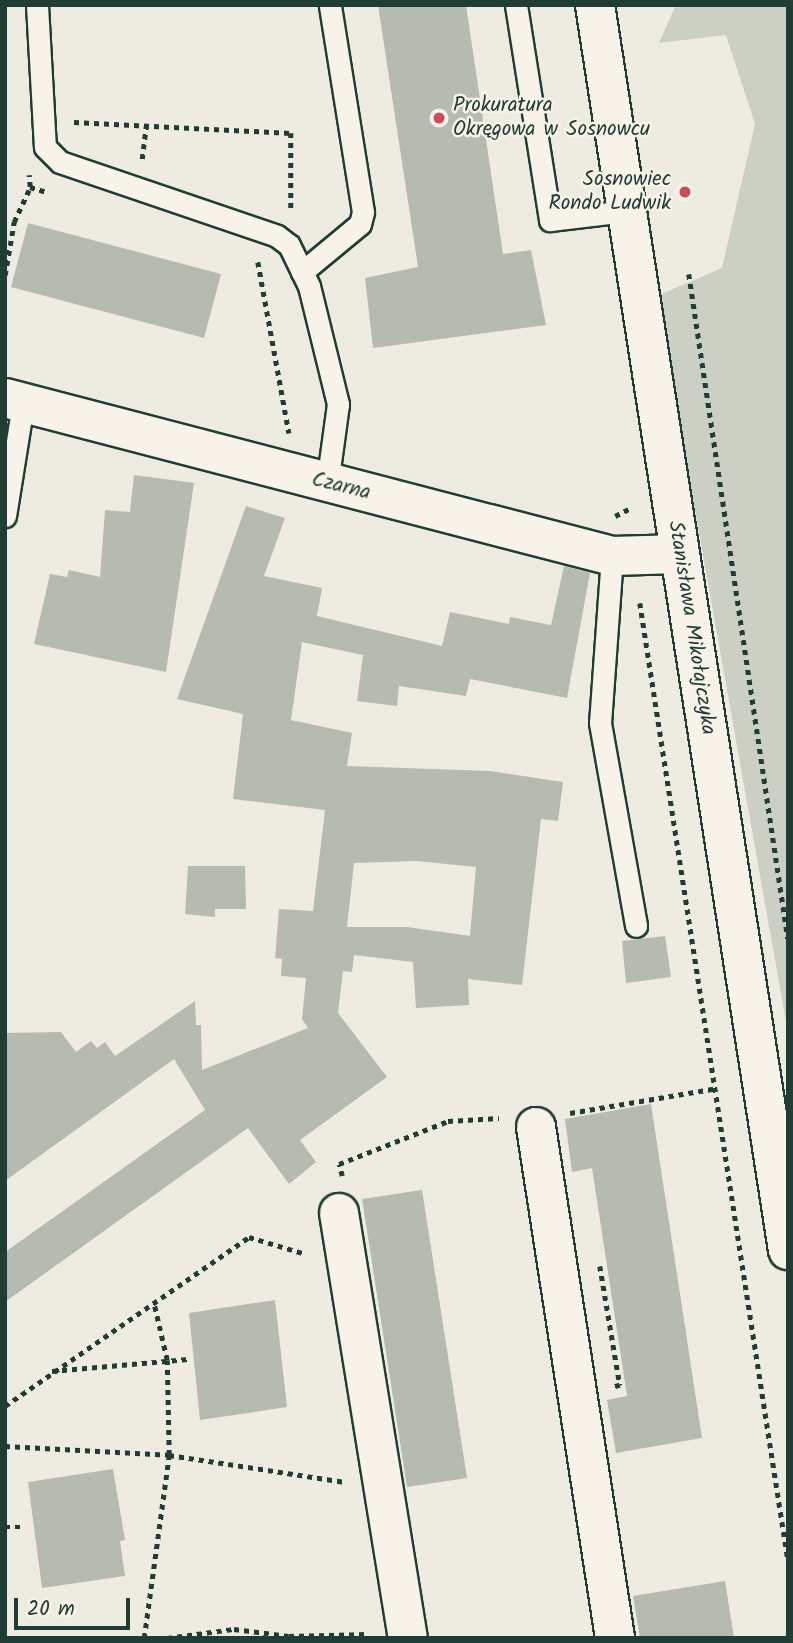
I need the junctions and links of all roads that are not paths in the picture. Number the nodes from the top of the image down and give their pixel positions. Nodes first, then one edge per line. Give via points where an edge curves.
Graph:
1 (37, 5) edge
2 (330, 5) edge
3 (516, 5) edge
4 (596, 6) edge
5 (627, 211) junction
6 (302, 272) junction
7 (14, 401) edge
8 (327, 484) junction
9 (5, 516) edge
10 (680, 554) junction
11 (612, 570) junction
12 (636, 926) dead end
13 (536, 1127) dead end
14 (340, 1213) dead end
15 (788, 1250) edge
16 (407, 1633) edge
17 (615, 1638) edge

1 - 6 lane via 45,147 60,162 277,236 289,245
2 - 6 lane via 363,212 360,224
3 - 5 lane via 550,220
4 - 5 street, Stanisława Mikołajczyka
5 - 10 street, Stanisława Mikołajczyka
6 - 8 lane via 338,404
7 - 8 street, Czarna
7 - 9 lane
8 - 11 street, Czarna
10 - 11 street, Czarna
10 - 15 street, Stanisława Mikołajczyka
11 - 12 lane via 600,723
13 - 17 street
14 - 16 street

